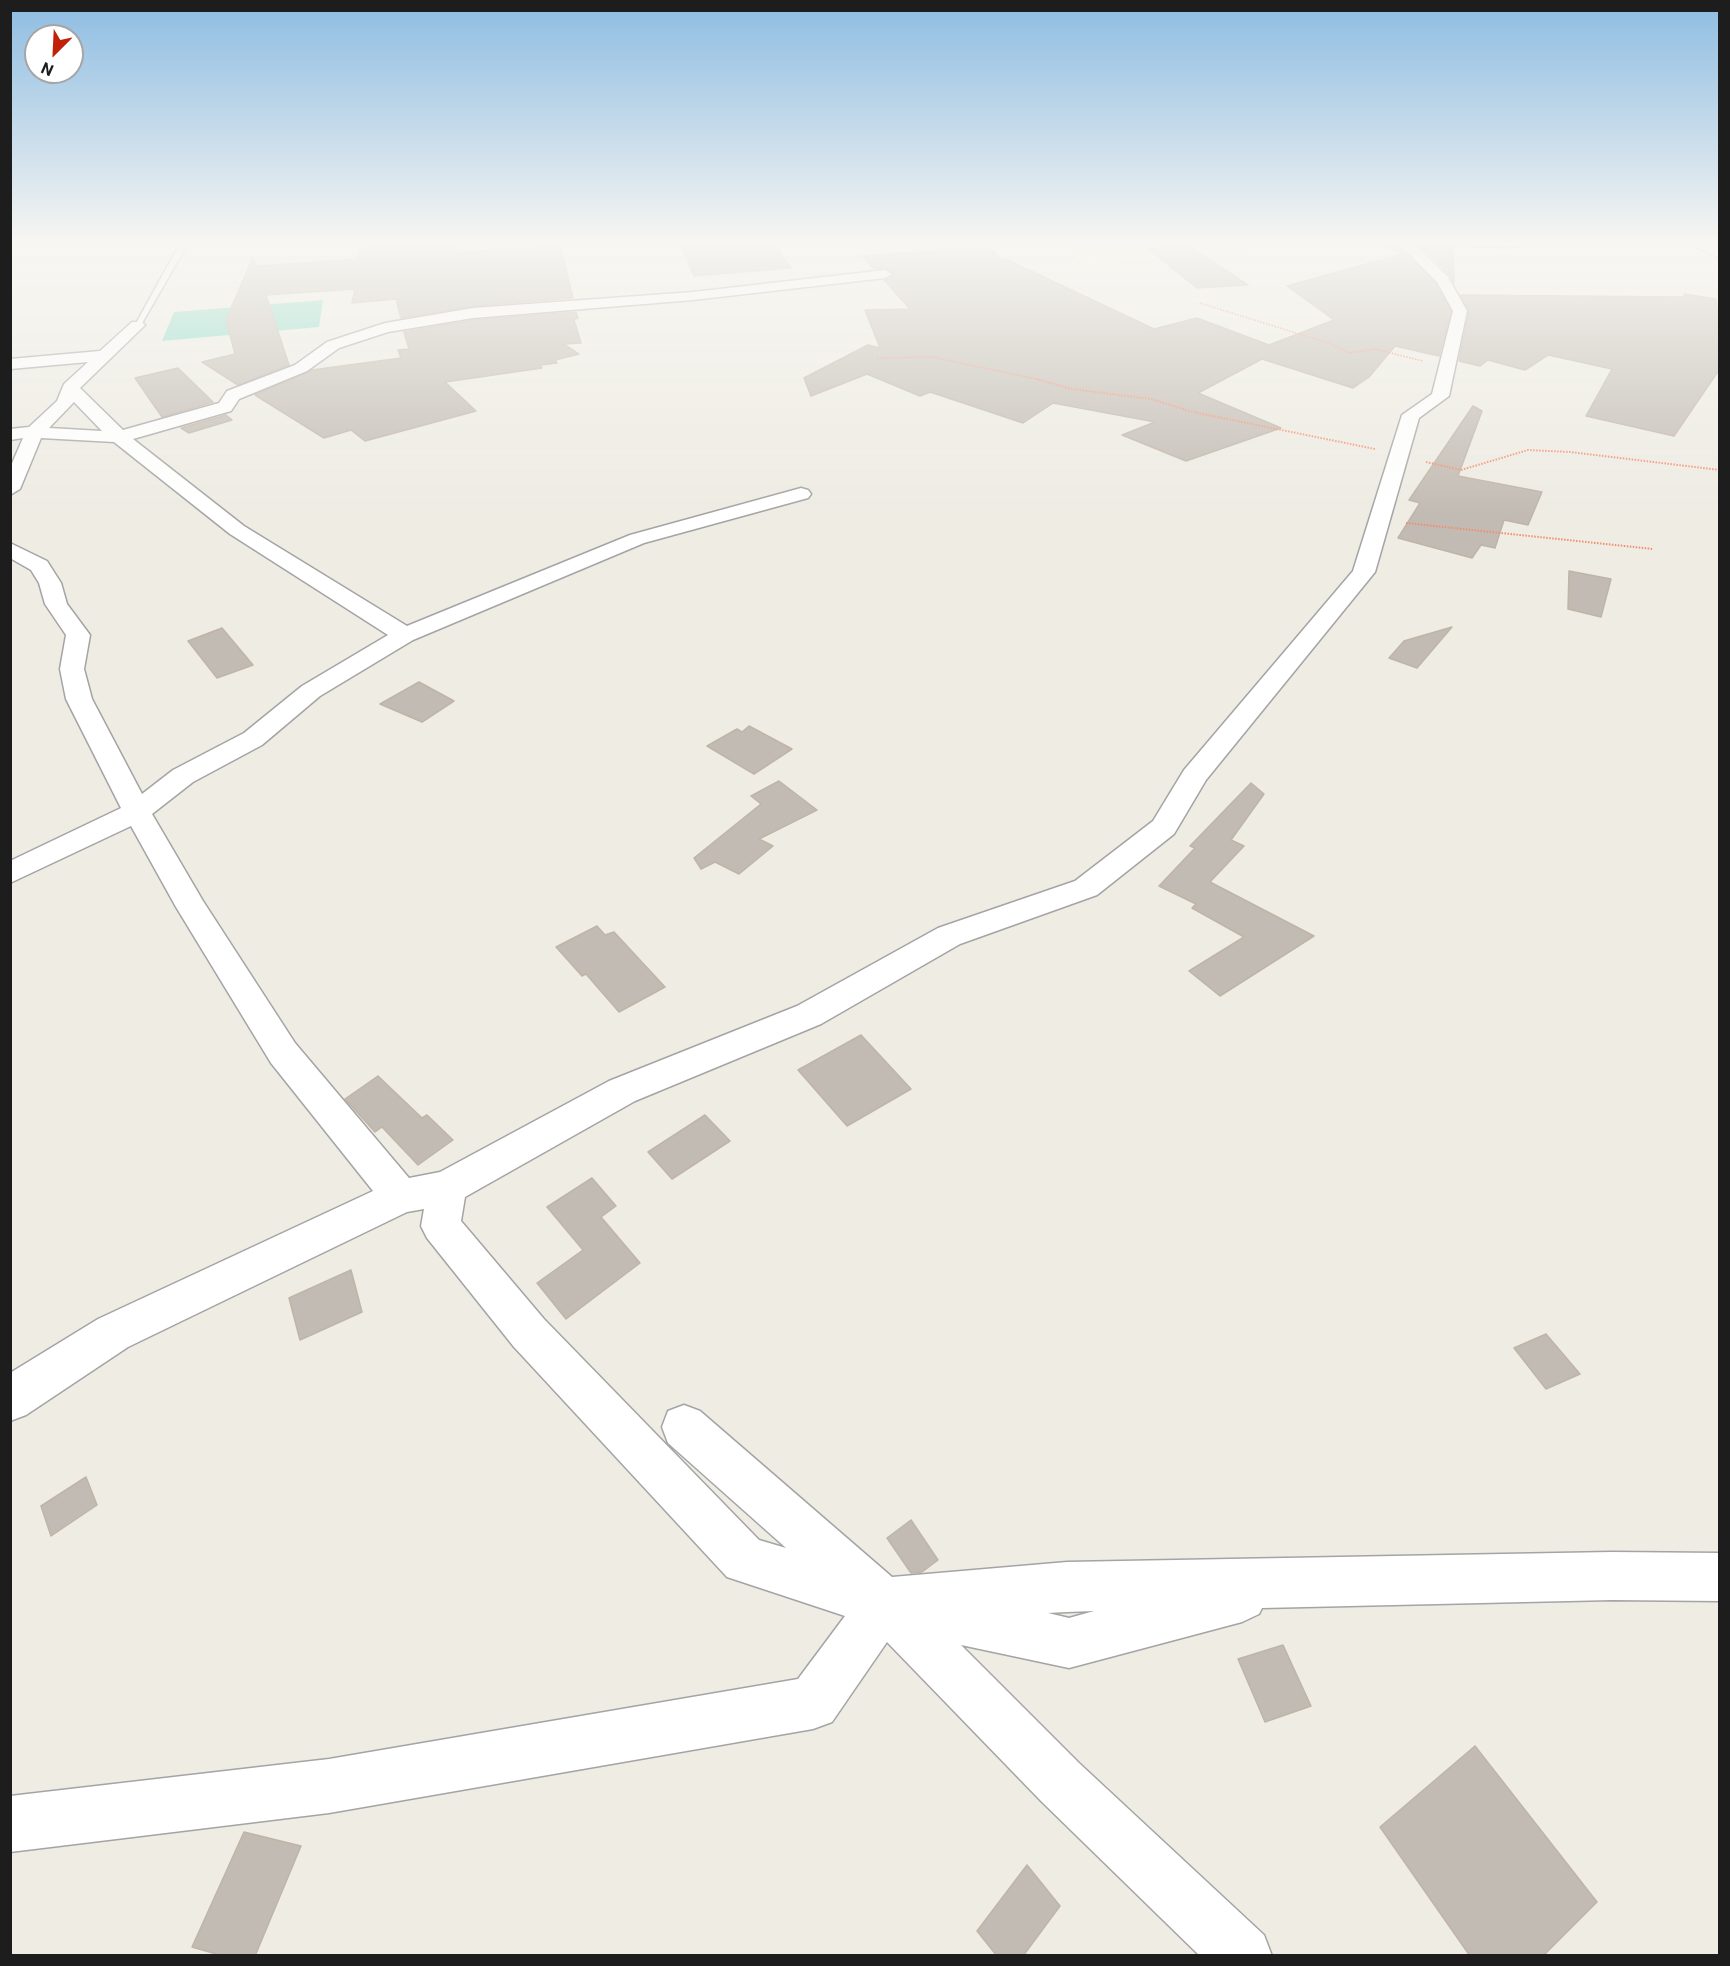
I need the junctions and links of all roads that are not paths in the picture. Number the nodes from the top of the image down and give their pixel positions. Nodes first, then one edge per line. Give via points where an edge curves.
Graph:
1 (129, 332) edge
2 (374, 332) edge
3 (1455, 332) edge
4 (103, 356) junction
5 (10, 364) edge
6 (70, 388) junction
7 (33, 433) junction
8 (10, 435) edge
9 (119, 437) junction
10 (10, 489) edge
11 (801, 494) dead end
12 (10, 549) edge
13 (405, 635) junction
14 (137, 812) junction
15 (10, 873) edge
16 (447, 1188) junction
17 (401, 1196) junction
18 (10, 1399) edge
19 (684, 1427) dead end
20 (1719, 1577) edge
21 (884, 1603) junction
22 (10, 1824) edge
23 (1243, 1956) edge

1 - 4 street
2 - 9 street via 333,345 301,368 233,395 225,407
3 - 16 street via 1440,396 1411,415 1364,572 1194,776 1164,827 1086,888 949,936 809,1015 622,1091
4 - 5 street
4 - 6 street
6 - 7 street via 65,403
6 - 9 street
7 - 8 street
7 - 9 street
7 - 10 street
9 - 13 street via 237,530
11 - 13 street via 637,539
12 - 14 street via 39,566 50,583 56,604 78,635 72,669 79,699
13 - 14 street via 311,691 254,739 183,776
14 - 15 street
14 - 17 street via 190,907 283,1053
16 - 17 street
16 - 21 street via 441,1226 529,1334 744,1560
17 - 18 street via 113,1333
19 - 21 street
20 - 21 street via 1290,1585 1069,1643
21 - 22 street via 813,1703 329,1786
21 - 23 street via 1060,1782

